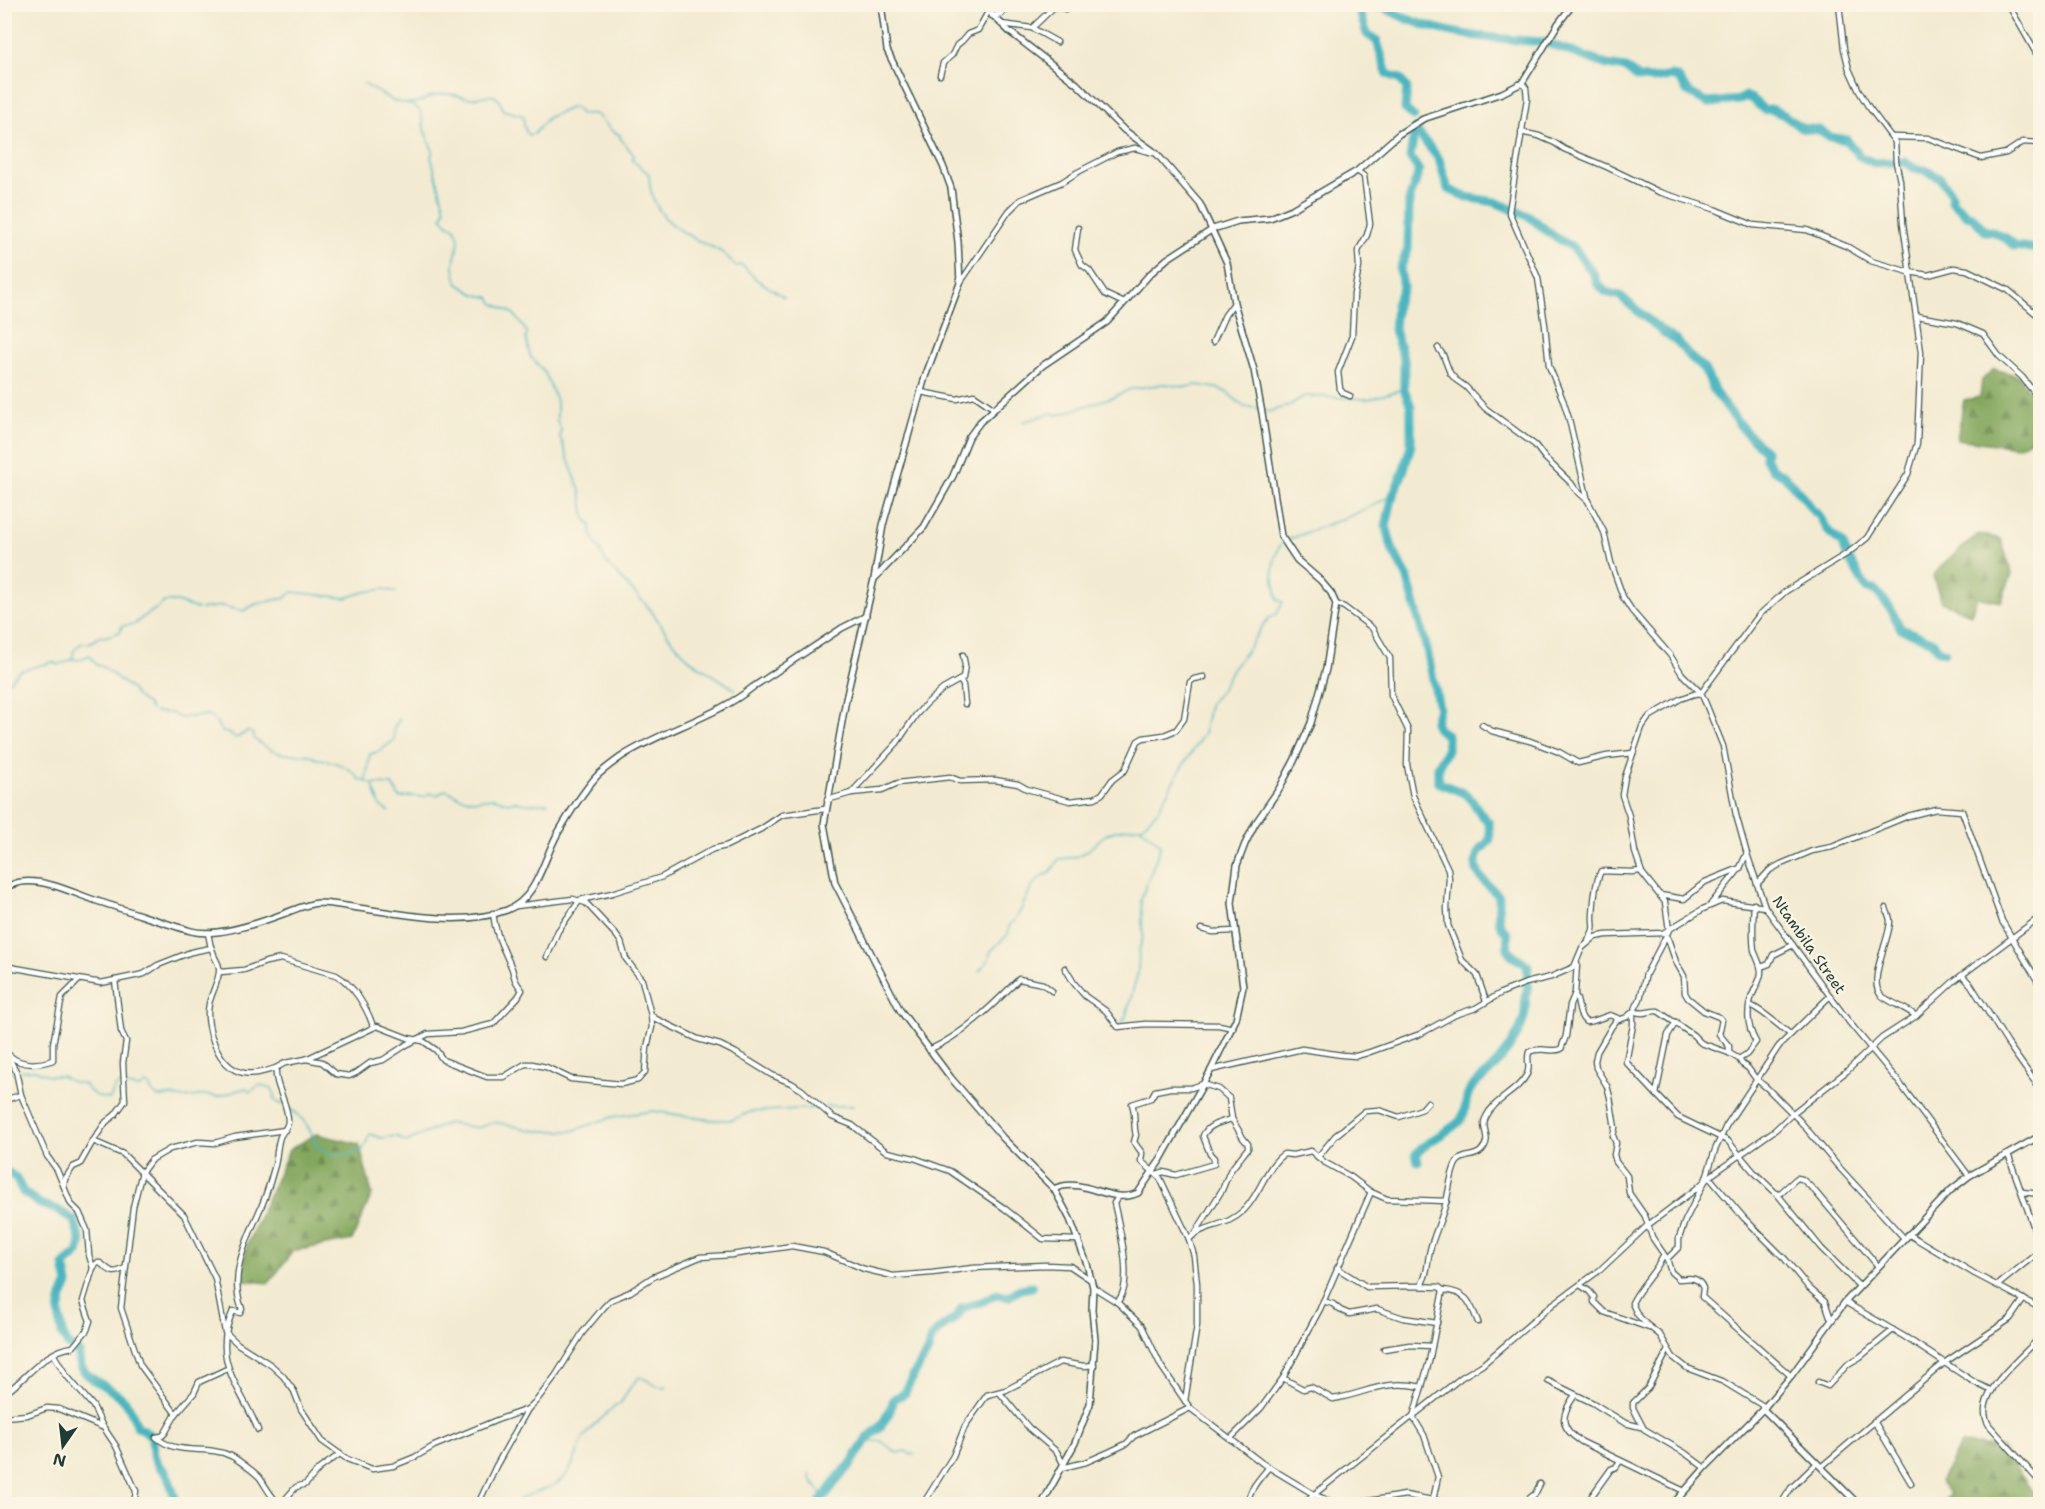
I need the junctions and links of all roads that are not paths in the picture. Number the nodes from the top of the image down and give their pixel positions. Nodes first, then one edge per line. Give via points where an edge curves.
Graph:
1 (881, 4) edge
2 (981, 4) edge
3 (1010, 4) edge
4 (1573, 4) edge
5 (1839, 4) edge
6 (2008, 4) edge
7 (1065, 9) dead end
8 (990, 14) junction
9 (1001, 24) junction
10 (1032, 28) junction
11 (1057, 42) dead end
12 (2040, 60) edge
13 (940, 75) dead end
14 (1522, 83) junction
15 (1521, 132) junction
16 (1893, 137) junction
17 (2040, 143) edge
18 (1156, 153) junction
19 (1357, 171) junction
20 (1078, 228) dead end
21 (1213, 229) junction
22 (1909, 272) junction
23 (960, 283) junction
24 (1124, 303) junction
25 (1234, 303) junction
26 (1917, 316) junction
27 (2040, 316) edge
28 (1213, 342) dead end
29 (1438, 348) dead end
30 (921, 392) junction
31 (1350, 396) dead end
32 (2040, 400) edge
33 (993, 408) junction
34 (1588, 501) junction
35 (874, 579) junction
36 (1335, 604) junction
37 (866, 616) junction
38 (963, 655) dead end
39 (1204, 677) dead end
40 (960, 681) junction
41 (1701, 693) junction
42 (965, 704) dead end
43 (1482, 725) dead end
44 (1633, 753) junction
45 (851, 793) junction
46 (827, 800) junction
47 (825, 809) junction
48 (1747, 854) junction
49 (1740, 868) junction
50 (1641, 871) junction
51 (1757, 884) junction
52 (4, 889) edge
53 (1660, 895) junction
54 (580, 900) junction
55 (1754, 904) junction
56 (516, 906) junction
57 (1709, 906) junction
58 (1765, 907) junction
59 (1886, 908) dead end
60 (492, 913) junction
61 (2040, 916) edge
62 (1201, 929) dead end
63 (1235, 931) junction
64 (208, 933) junction
65 (1668, 933) junction
66 (2012, 938) junction
67 (1587, 942) junction
68 (1793, 945) junction
69 (211, 948) junction
70 (547, 957) dead end
71 (1576, 964) junction
72 (4, 966) edge
73 (1761, 967) junction
74 (1065, 968) dead end
75 (220, 972) junction
76 (1962, 975) junction
77 (79, 980) junction
78 (115, 980) junction
79 (2040, 985) edge
80 (1052, 991) dead end
81 (1575, 996) junction
82 (1830, 996) junction
83 (1486, 1001) junction
84 (1750, 1005) junction
85 (1634, 1012) junction
86 (651, 1015) junction
87 (1916, 1016) junction
88 (1620, 1019) junction
89 (1676, 1022) junction
90 (373, 1026) junction
91 (1233, 1028) junction
92 (1790, 1034) junction
93 (416, 1040) junction
94 (1870, 1049) junction
95 (929, 1050) junction
96 (5, 1051) edge
97 (1730, 1053) junction
98 (306, 1059) junction
99 (1739, 1059) junction
100 (276, 1068) junction
101 (1211, 1070) junction
102 (1756, 1079) junction
103 (1203, 1084) junction
104 (2040, 1089) edge
105 (1656, 1094) junction
106 (21, 1095) junction
107 (1428, 1102) dead end
108 (4, 1103) edge
109 (1793, 1113) junction
110 (1232, 1119) junction
111 (285, 1130) junction
112 (2040, 1136) edge
113 (1720, 1137) junction
114 (93, 1141) junction
115 (2008, 1154) junction
116 (1739, 1156) junction
117 (1318, 1157) junction
118 (142, 1172) junction
119 (1155, 1172) junction
120 (1969, 1176) junction
121 (1707, 1179) junction
122 (64, 1186) junction
123 (1054, 1189) junction
124 (1371, 1192) junction
125 (2022, 1192) junction
126 (2040, 1194) edge
127 (1778, 1195) junction
128 (1119, 1196) junction
129 (1447, 1201) junction
130 (1648, 1225) junction
131 (1196, 1232) junction
132 (1906, 1236) junction
133 (1189, 1239) junction
134 (1079, 1240) junction
135 (2040, 1245) edge
136 (2040, 1251) edge
137 (1665, 1257) junction
138 (1878, 1266) junction
139 (93, 1268) junction
140 (125, 1268) junction
141 (1337, 1268) junction
142 (1091, 1280) junction
143 (1580, 1285) junction
144 (1998, 1285) junction
145 (1422, 1286) junction
146 (1093, 1287) junction
147 (1859, 1287) junction
148 (1443, 1290) junction
149 (2024, 1299) junction
150 (1323, 1301) junction
151 (1117, 1302) junction
152 (1845, 1302) junction
153 (2040, 1308) edge
154 (1831, 1319) junction
155 (1478, 1322) dead end
156 (1437, 1323) junction
157 (1655, 1330) junction
158 (1893, 1330) junction
159 (225, 1332) junction
160 (2040, 1337) edge
161 (1432, 1346) junction
162 (1384, 1349) dead end
163 (1668, 1350) junction
164 (54, 1355) junction
165 (1944, 1362) junction
166 (1094, 1365) junction
167 (227, 1368) junction
168 (1791, 1376) junction
169 (1283, 1378) junction
170 (1548, 1381) dead end
171 (1818, 1382) dead end
172 (1422, 1387) junction
173 (1992, 1390) junction
174 (1000, 1393) junction
175 (4, 1394) edge
176 (1575, 1395) junction
177 (1185, 1401) junction
178 (1190, 1408) junction
179 (1764, 1408) junction
180 (528, 1409) junction
181 (176, 1414) junction
182 (4, 1417) edge
183 (1413, 1417) junction
184 (1874, 1421) junction
185 (1641, 1427) junction
186 (105, 1428) junction
187 (258, 1430) dead end
188 (1230, 1439) junction
189 (340, 1454) junction
190 (1620, 1461) junction
191 (1819, 1465) junction
192 (1063, 1466) junction
193 (1269, 1467) junction
194 (1706, 1468) junction
195 (2040, 1482) edge
196 (1911, 1483) dead end
197 (1540, 1484) dead end
198 (1684, 1491) junction
199 (1315, 1495) junction
200 (1420, 1497) junction
201 (1435, 1500) junction
202 (134, 1504) edge
203 (280, 1504) edge
204 (478, 1504) edge
205 (923, 1504) edge
206 (1042, 1504) edge
207 (1252, 1504) edge
208 (1302, 1504) edge
209 (1337, 1504) edge
210 (1351, 1504) edge
211 (1418, 1504) edge
212 (1444, 1504) edge
213 (1454, 1504) edge
214 (1522, 1504) edge
215 (1586, 1504) edge
216 (1673, 1504) edge
217 (1781, 1504) edge
218 (1858, 1504) edge

1 - 23 street via 887,50 951,188
2 - 8 street
3 - 8 street via 1001,14
4 - 14 street
5 - 16 street via 1849,69 1868,106
6 - 12 street
7 - 10 street via 1054,6
8 - 9 street
8 - 13 street via 978,30 957,45 943,63
9 - 10 street
9 - 18 street
10 - 11 street
14 - 15 street via 1527,99
14 - 19 street via 1423,118
15 - 22 street via 1539,136 1659,192 1753,225 1807,230 1872,261
15 - 34 street via 1509,212 1538,278 1549,366 1569,419
16 - 17 street via 1928,138 1982,158 2006,153 2023,142
16 - 22 street
18 - 21 street via 1200,204
18 - 23 street via 1135,148 1118,152 1020,200
19 - 21 street via 1279,216 1238,221
19 - 31 street via 1364,176 1370,217 1367,235 1358,251 1352,336 1338,372 1340,389
20 - 24 street via 1075,250 1082,265 1105,294
21 - 24 street via 1167,259
21 - 25 street via 1227,263
22 - 26 street
22 - 27 street via 1929,275 1954,268 1967,270 2008,290
23 - 30 street
24 - 33 street via 1096,330 1057,355
25 - 28 street
25 - 36 street via 1254,370 1281,536 1297,560 1325,586
26 - 32 street via 1957,323 1983,334
26 - 41 street via 1921,363 1918,432 1908,474 1867,538 1767,607
29 - 34 street via 1450,374 1485,408 1535,445
30 - 33 street via 957,399 974,395
30 - 35 street via 883,525
33 - 35 street via 969,437 953,476 924,527
34 - 41 street, Ntambila Street via 1604,532 1627,605
35 - 37 street
36 - 63 street via 1326,669 1311,723 1237,865 1233,892
36 - 83 street via 1372,628 1390,658 1391,695 1408,730 1407,765 1413,796 1448,869 1448,925 1462,960 1477,975
37 - 46 street
37 - 56 street via 741,696 646,742 602,770 558,834 527,896
38 - 40 street
39 - 45 street via 1190,682 1184,719 1176,730 1138,741 1125,770 1095,798 1070,801 1017,784 950,777
40 - 42 street
40 - 45 street via 926,704
41 - 44 street via 1680,699 1649,717
41 - 48 street, Ntambila Street via 1723,746
43 - 44 street via 1578,763
44 - 50 street via 1622,795
45 - 46 street
46 - 47 street
47 - 54 street via 782,815 662,877
47 - 95 street via 826,839 835,883 900,1010
48 - 49 street
48 - 51 street, Ntambila Street
49 - 53 street via 1705,882 1684,899
49 - 57 street
50 - 53 street
50 - 67 street via 1600,871 1593,914 1595,926
51 - 58 street, Ntambila Street
51 - 66 street via 1781,864 1908,816 1936,809 1962,811 1998,911
52 - 64 street via 21,882 68,890
53 - 65 street via 1666,906
54 - 56 street
54 - 70 street via 558,932
54 - 86 street via 621,942 626,959 642,980
55 - 57 street via 1722,901
55 - 58 street
55 - 73 street via 1755,950
56 - 60 street
57 - 65 street
58 - 68 street, Ntambila Street
59 - 87 street via 1890,920 1876,988 1882,997
60 - 64 street via 425,917 320,903
60 - 93 street via 514,980 522,990 518,997 493,1023 461,1032 429,1034
61 - 66 street
62 - 63 street
63 - 91 street via 1243,987
64 - 69 street
65 - 67 street via 1606,935
65 - 85 street via 1646,974
65 - 97 street via 1684,976 1685,993 1704,1011 1722,1020 1719,1034
66 - 76 street
66 - 79 street
67 - 71 street
68 - 73 street via 1773,955 1769,964
68 - 82 street, Ntambila Street
69 - 75 street
69 - 78 street via 191,952 144,974
71 - 81 street
71 - 83 street via 1560,974 1526,983
72 - 77 street
73 - 84 street
74 - 91 street via 1085,996 1106,1011 1118,1027 1145,1024
75 - 90 street via 244,970 281,959 336,975 360,998
75 - 100 street via 208,1005 219,1053 242,1073 257,1074
76 - 87 street
76 - 104 street
77 - 78 street
77 - 96 street via 62,997 53,1060 29,1064
78 - 114 street via 126,1041 125,1101
80 - 95 street via 1043,984 1019,979 962,1032
81 - 88 street via 1580,1016 1586,1022 1610,1015
81 - 129 street via 1562,1049 1529,1052 1526,1077 1498,1100 1485,1117 1487,1142 1483,1149 1456,1163
82 - 92 street
82 - 94 street, Ntambila Street
83 - 101 street via 1420,1035 1361,1055 1302,1049
84 - 92 street
84 - 99 street via 1748,1018 1756,1042
85 - 88 street
85 - 89 street via 1654,1010
85 - 105 street via 1626,1062
86 - 93 street via 645,1072 627,1084 572,1079 532,1064 504,1077 487,1077 443,1060 436,1050
86 - 134 street via 791,1083 832,1117 852,1125 887,1152 950,1171 1043,1239
87 - 94 street
88 - 130 street via 1606,1034 1595,1066 1609,1092 1615,1128 1614,1155 1628,1180 1629,1193 1646,1215
89 - 97 street via 1701,1043
89 - 105 street via 1668,1035
90 - 93 street
90 - 98 street
91 - 101 street
92 - 102 street
93 - 98 street via 349,1076 336,1074 322,1062
94 - 109 street
94 - 120 street, Ntambila Street
95 - 123 street via 1003,1138
96 - 106 street via 16,1071
97 - 99 street
98 - 100 street
99 - 102 street
100 - 111 street via 275,1078 288,1121
101 - 103 street
102 - 109 street
102 - 113 street
103 - 110 street via 1219,1089 1229,1098
103 - 119 street
103 - 119 street via 1155,1091 1151,1098 1132,1104 1137,1135 1134,1142 1142,1153 1141,1161
105 - 113 street via 1673,1114
106 - 108 street
106 - 122 street
107 - 117 street via 1422,1109 1399,1117 1373,1109 1365,1112 1335,1136
109 - 116 street
109 - 132 street
110 - 119 street via 1205,1130 1203,1136 1214,1164 1176,1174
110 - 131 street via 1248,1148
111 - 118 street via 170,1149 151,1160
111 - 159 street via 237,1274 236,1294 242,1309 240,1313 233,1311
112 - 115 street
113 - 116 street
113 - 121 street
114 - 118 street via 123,1154
114 - 122 street
115 - 120 street
115 - 125 street
116 - 121 street
116 - 127 street
117 - 124 street
117 - 131 street via 1311,1151 1280,1156 1244,1211 1222,1225
118 - 140 street
118 - 159 street via 184,1215 215,1278
119 - 128 street via 1138,1193
119 - 133 street
120 - 132 street
121 - 130 street
121 - 137 street via 1685,1221 1679,1246
121 - 154 street via 1825,1302
122 - 139 street via 87,1230
123 - 128 street via 1073,1185
123 - 134 street
124 - 129 street via 1391,1199
124 - 141 street
125 - 126 street
125 - 135 street
127 - 138 street via 1797,1178 1802,1179
127 - 147 street
128 - 151 street via 1114,1203 1125,1284
129 - 145 street
130 - 137 street
130 - 143 street
131 - 133 street
132 - 138 street
132 - 144 street
133 - 177 street via 1198,1311
134 - 142 street
136 - 144 street
137 - 157 street via 1632,1303 1637,1314
137 - 168 street via 1676,1277 1696,1279 1703,1288 1702,1297
138 - 147 street
139 - 140 street via 97,1263 117,1273
139 - 164 street via 83,1301 90,1321 87,1330 73,1347
140 - 181 street via 121,1308 126,1326 140,1365
141 - 145 street via 1367,1287
141 - 150 street
142 - 146 street
142 - 180 street via 1070,1266 1045,1265 893,1276 824,1252 792,1246 700,1257 611,1300
143 - 157 street via 1604,1312
143 - 183 street
144 - 149 street
145 - 148 street
146 - 151 street
146 - 166 street
147 - 152 street
148 - 155 street via 1469,1300
148 - 156 street
149 - 153 street
149 - 165 street via 2010,1319
150 - 156 street via 1349,1314 1375,1309
150 - 169 street
151 - 177 street via 1142,1326 1161,1366
152 - 154 street
152 - 158 street
154 - 168 street
156 - 161 street
157 - 163 street
158 - 165 street
158 - 171 street via 1848,1364 1828,1386
159 - 167 street
159 - 189 street via 283,1376 322,1441
160 - 173 street
161 - 162 street
161 - 172 street
163 - 179 street via 1687,1368 1724,1382
163 - 185 street via 1648,1388 1633,1403
164 - 175 street via 41,1361
164 - 186 street
165 - 173 street
165 - 184 street
166 - 174 street via 1060,1362
166 - 192 street via 1088,1412
167 - 181 street via 199,1382
167 - 187 street
168 - 179 street
169 - 172 street via 1333,1399 1387,1384
169 - 188 street via 1261,1408
170 - 176 street
172 - 183 street
173 - 195 street via 1984,1405 1987,1422
174 - 192 street via 1029,1428 1057,1452
174 - 205 street via 987,1395 979,1405
176 - 185 street via 1625,1423
176 - 190 street via 1565,1412 1565,1429
177 - 178 street
178 - 188 street
178 - 192 street via 1109,1452
179 - 191 street
179 - 194 street
180 - 189 street via 393,1466 372,1469
180 - 204 street
181 - 203 street via 165,1433 156,1437 182,1450 201,1448 238,1459 259,1476 270,1496
182 - 186 street via 59,1409
183 - 199 street
183 - 201 street via 1424,1435 1438,1477
184 - 191 street
184 - 196 street
185 - 194 street
186 - 202 street via 136,1491
188 - 193 street
189 - 203 street
190 - 198 street
190 - 215 street
191 - 217 street via 1791,1488
191 - 218 street
192 - 206 street
193 - 199 street
193 - 207 street via 1248,1498
194 - 198 street
197 - 214 street
198 - 216 street
199 - 208 street
199 - 209 street
200 - 201 street
200 - 210 street via 1396,1496
200 - 211 street
201 - 212 street
201 - 213 street

